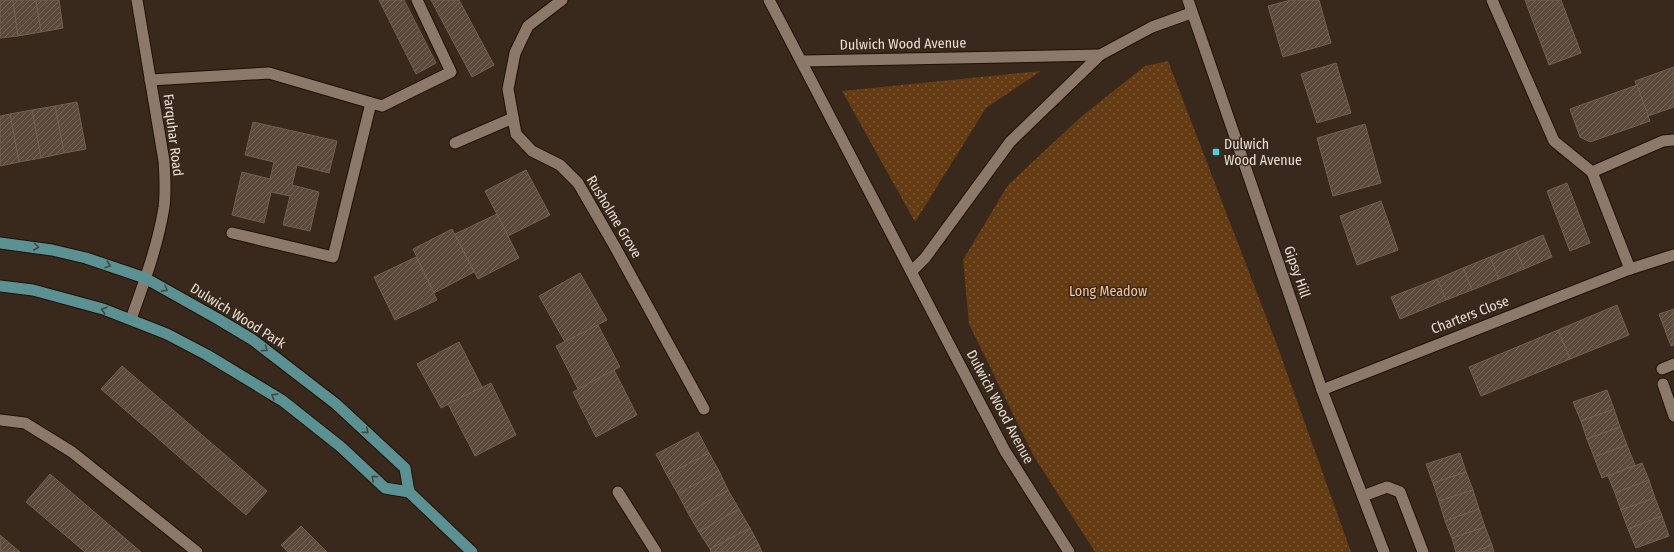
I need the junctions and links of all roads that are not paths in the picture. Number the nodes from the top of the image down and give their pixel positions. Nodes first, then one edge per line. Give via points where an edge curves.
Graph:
1 (137, 0) edge
2 (417, 0) edge
3 (562, 0) edge
4 (769, 0) edge
5 (1188, 0) edge
6 (1492, 0) edge
7 (1191, 13) junction
8 (1100, 56) junction
9 (803, 61) junction
10 (150, 80) junction
11 (371, 103) junction
12 (513, 118) junction
13 (1674, 140) edge
14 (455, 143) dead end
15 (1592, 172) junction
16 (232, 233) dead end
17 (0, 242) edge
18 (1674, 255) edge
19 (1630, 269) junction
20 (912, 271) junction
21 (145, 278) junction
22 (0, 286) edge
23 (131, 319) junction
24 (1674, 364) edge
25 (1662, 369) dead end
26 (1663, 384) dead end
27 (1322, 390) junction
28 (704, 409) dead end
29 (1674, 416) edge
30 (0, 420) edge
31 (409, 492) junction
32 (618, 492) dead end
33 (1363, 496) junction
34 (197, 552) edge
35 (472, 552) edge
36 (656, 552) edge
37 (1069, 552) edge
38 (1384, 552) edge
39 (1423, 552) edge

1 - 10 street, Farquhar Road
2 - 11 street via 452,72 382,106
3 - 12 street, Rusholme Grove via 528,26 515,53 508,89
4 - 9 street, Dulwich Wood Avenue
5 - 7 street, Gipsy Hill
6 - 15 street via 1554,141
7 - 8 street, Dulwich Wood Avenue via 1152,27
7 - 27 street, Gipsy Hill
8 - 9 street, Dulwich Wood Avenue
8 - 20 street, Dulwich Wood Avenue via 1010,142 925,258
9 - 20 street, Dulwich Wood Avenue
10 - 11 street via 270,73
10 - 21 street, Farquhar Road via 165,178 164,206
11 - 16 street via 333,257
12 - 14 street
12 - 28 street, Rusholme Grove via 516,134 532,151 560,165 578,183
13 - 15 street via 1663,141
15 - 19 street
17 -> 21 main road, Dulwich Wood Park via 86,258
18 - 19 street, Charters Close
19 - 27 street, Charters Close
20 - 37 street, Dulwich Wood Avenue via 1005,451
21 - 23 street, Farquhar Road
21 -> 31 main road, Dulwich Wood Park via 253,340 336,404 405,468
23 -> 22 main road via 33,290
31 -> 23 main road via 385,488 341,447 283,401 207,355
24 - 25 street
26 - 29 street
27 - 33 street, Gipsy Hill
30 - 34 street via 25,423 72,452
31 - 35 main road
32 - 36 street
33 - 38 street, Gipsy Hill
33 - 39 street via 1387,487 1400,492

